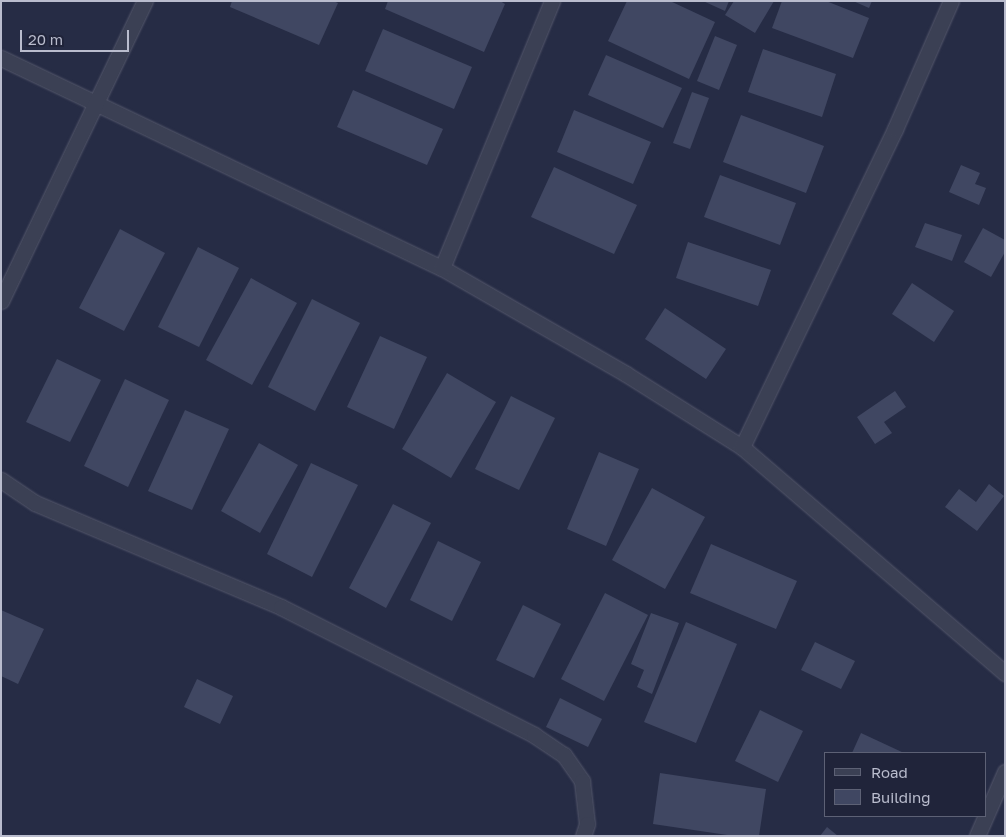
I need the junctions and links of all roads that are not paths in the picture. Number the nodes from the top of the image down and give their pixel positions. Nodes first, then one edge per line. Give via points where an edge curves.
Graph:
1 (145, 1) edge
2 (552, 1) edge
3 (951, 1) edge
4 (1, 58) edge
5 (96, 105) junction
6 (442, 268) junction
7 (1, 301) edge
8 (742, 447) junction
9 (1, 480) edge
10 (1005, 673) edge
11 (1005, 772) edge
12 (986, 815) edge
13 (985, 817) edge
14 (583, 836) edge
15 (977, 836) edge

1 - 5 street
2 - 6 street
3 - 8 street via 895,129
4 - 5 street
5 - 6 street
5 - 7 street
6 - 8 street via 626,374
8 - 10 street
9 - 14 street via 36,503 280,607 534,735 564,755 582,781 587,824
11 - 12 street
13 - 15 street

